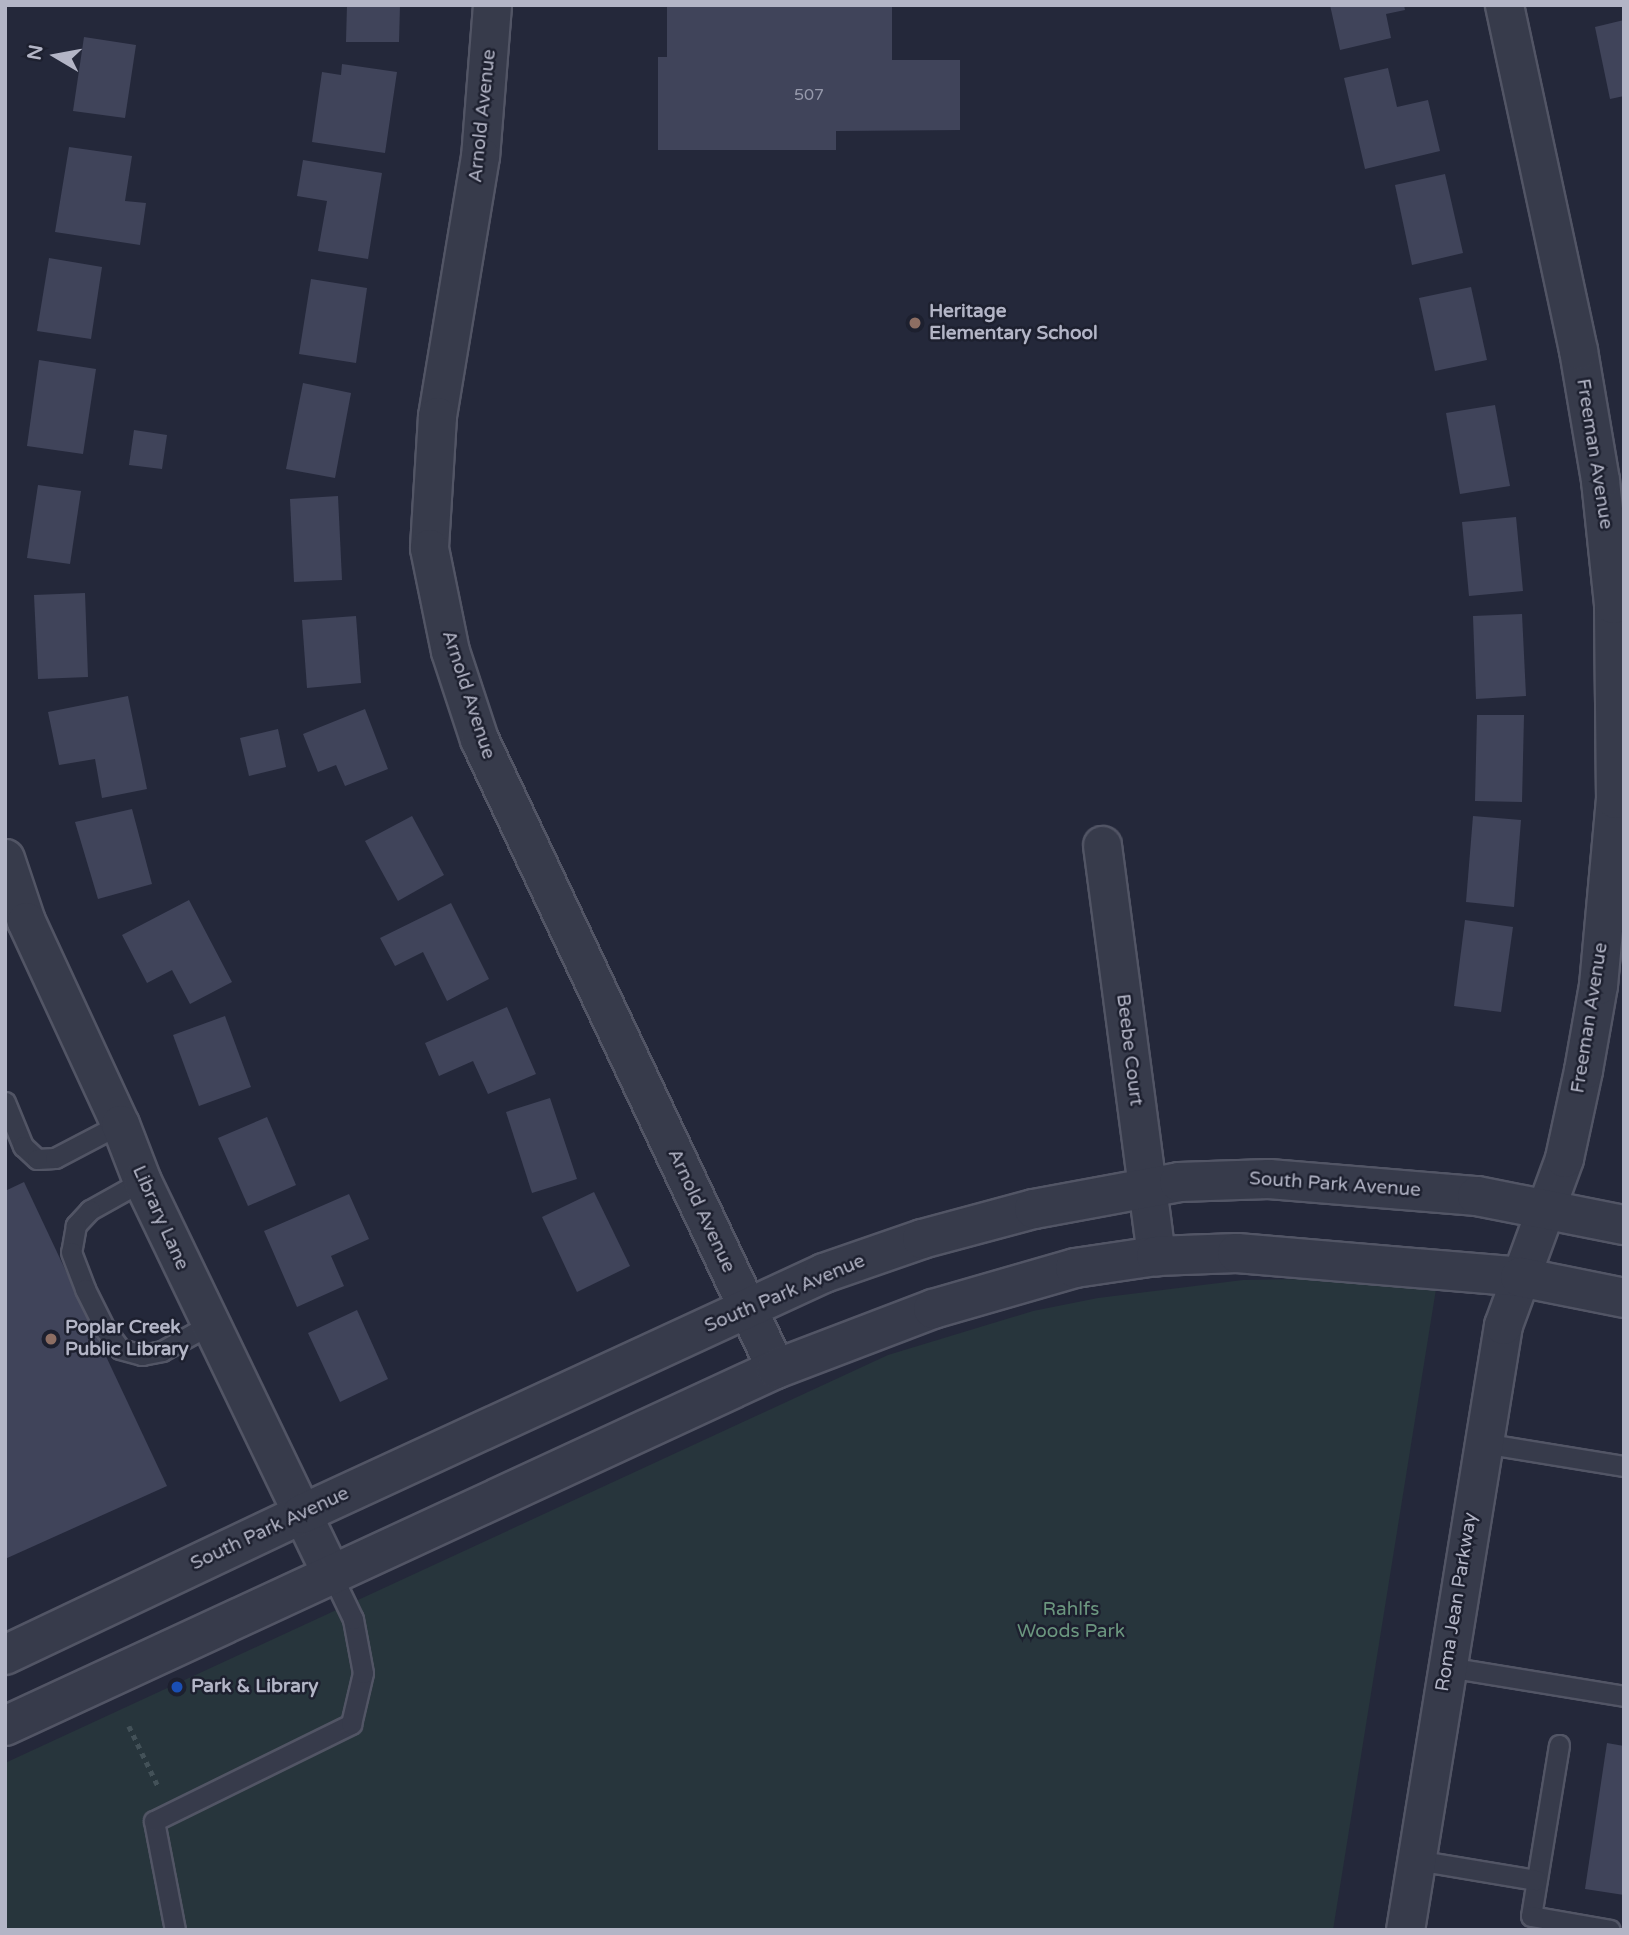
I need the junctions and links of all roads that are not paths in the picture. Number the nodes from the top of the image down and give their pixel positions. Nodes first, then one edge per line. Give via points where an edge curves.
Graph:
1 (492, 5) edge
2 (1504, 5) edge
3 (1102, 845) dead end
4 (5, 858) edge
5 (5, 1102) edge
6 (120, 1124) junction
7 (142, 1181) junction
8 (1146, 1187) junction
9 (1548, 1209) junction
10 (1624, 1225) edge
11 (1156, 1256) junction
12 (1521, 1277) junction
13 (1624, 1298) edge
14 (747, 1308) junction
15 (209, 1325) junction
16 (776, 1369) junction
17 (1482, 1443) junction
18 (1624, 1466) edge
19 (302, 1514) junction
20 (331, 1573) junction
21 (5, 1655) edge
22 (1447, 1667) junction
23 (1624, 1696) edge
24 (5, 1726) edge
25 (1559, 1745) dead end
26 (1416, 1860) junction
27 (1536, 1880) junction
28 (175, 1930) edge
29 (1405, 1930) edge
30 (1610, 1930) edge

1 - 14 street, Arnold Avenue via 480,156 437,416 429,548 450,651 479,739
2 - 9 street, Freeman Avenue via 1578,350 1600,480 1614,604 1615,799 1598,985 1564,1158
3 - 8 street, Beebe Court
4 - 6 street, Library Lane via 26,921
5 - 6 lane via 23,1146 37,1158 55,1158
6 - 7 street, Library Lane
7 - 15 street, Library Lane
7 - 15 lane via 90,1210 76,1225 71,1252 85,1289 120,1349 142,1355 162,1352
8 - 9 street, South Park Avenue via 1223,1179 1282,1180 1477,1196
8 - 11 street, Beebe Court
8 - 14 street, South Park Avenue via 1034,1209 922,1239 824,1273
9 - 10 street, South Park Avenue
9 - 12 street, Freeman Avenue
11 - 12 street via 1237,1252
11 - 16 street via 1075,1268 1000,1289
12 - 13 street
12 - 17 street, Roma Jean Parkway via 1503,1325
14 - 16 street, Arnold Avenue
14 - 19 street, South Park Avenue
15 - 19 street, Library Lane
16 - 20 street
17 - 18 lane
17 - 22 street, Roma Jean Parkway
19 - 20 street, Library Lane
19 - 21 street, South Park Avenue
20 - 24 street
20 - 28 lane via 353,1619 363,1673 351,1724 154,1821
22 - 23 lane
22 - 26 street, Roma Jean Parkway
25 - 27 lane
26 - 27 lane
26 - 29 street, Roma Jean Parkway
27 - 30 lane via 1531,1916

